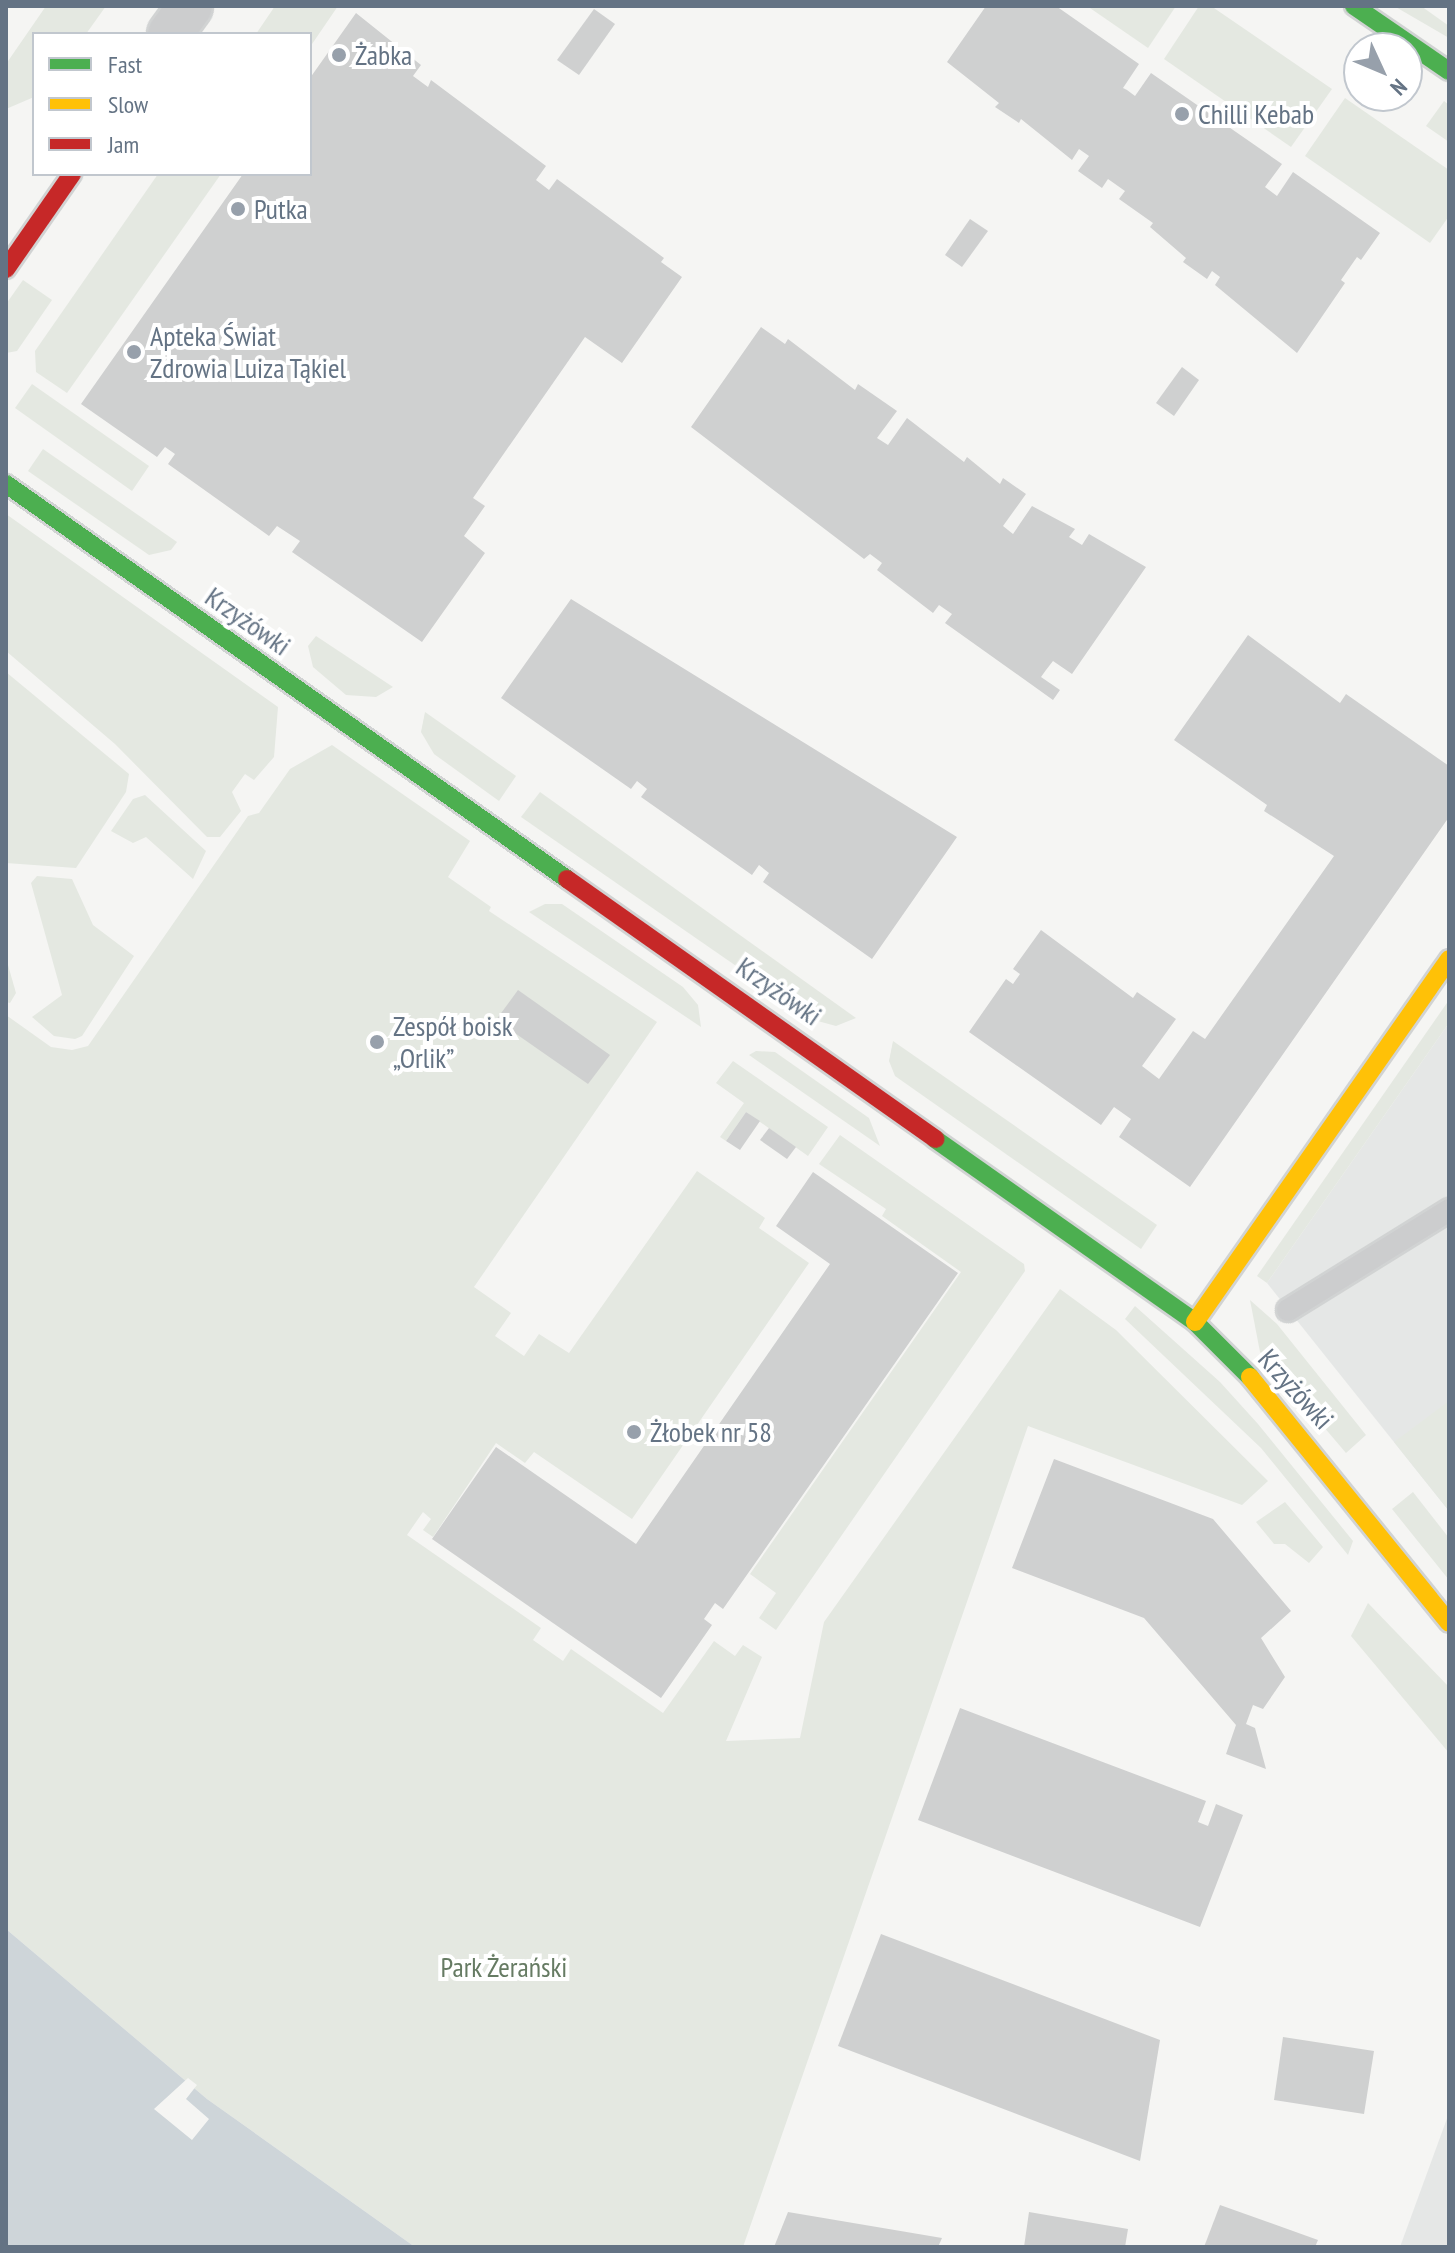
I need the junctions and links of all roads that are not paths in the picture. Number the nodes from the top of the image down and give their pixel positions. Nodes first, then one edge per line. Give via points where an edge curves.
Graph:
1 (190, 6) edge
2 (1354, 6) edge
3 (171, 32) edge
4 (1449, 71) edge
5 (71, 176) edge
6 (6, 269) edge
7 (6, 484) edge
8 (1449, 959) edge
9 (1449, 1210) edge
10 (1288, 1310) dead end
11 (1195, 1322) junction
12 (1449, 1623) edge

1 - 3 street
2 - 4 street
5 - 6 street
7 - 11 street, Krzyżówki
8 - 11 street
9 - 10 lane
11 - 12 street, Krzyżówki via 1291,1423

